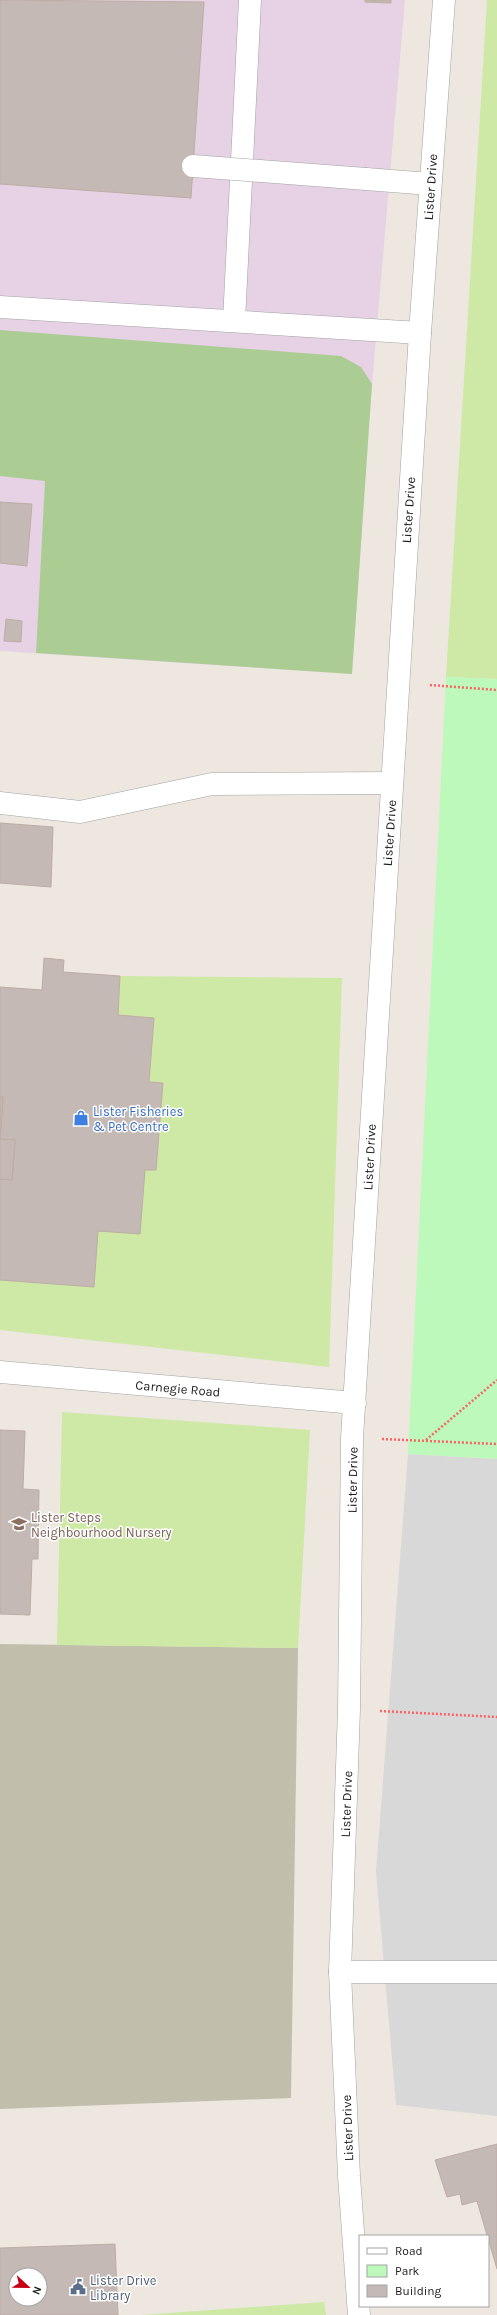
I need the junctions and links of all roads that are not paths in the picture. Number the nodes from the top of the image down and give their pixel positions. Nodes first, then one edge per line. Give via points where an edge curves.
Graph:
1 (250, 0) edge
2 (444, 0) edge
3 (194, 166) dead end
4 (430, 184) junction
5 (0, 308) edge
6 (234, 321) junction
7 (420, 333) junction
8 (392, 783) junction
9 (0, 803) edge
10 (0, 1372) edge
11 (355, 1403) junction
12 (340, 1972) junction
13 (497, 1972) edge
14 (359, 2315) edge

1 - 6 street
2 - 4 street, Lister Drive
3 - 4 street, bridge
4 - 7 street, Lister Drive
5 - 6 street
6 - 7 street
7 - 8 street, Lister Drive
8 - 9 street via 212,784 80,812
8 - 11 street, Lister Drive
10 - 11 street, Carnegie Road
11 - 12 street, Lister Drive via 352,1438 349,1709
12 - 13 street
12 - 14 street, Lister Drive via 349,2176

